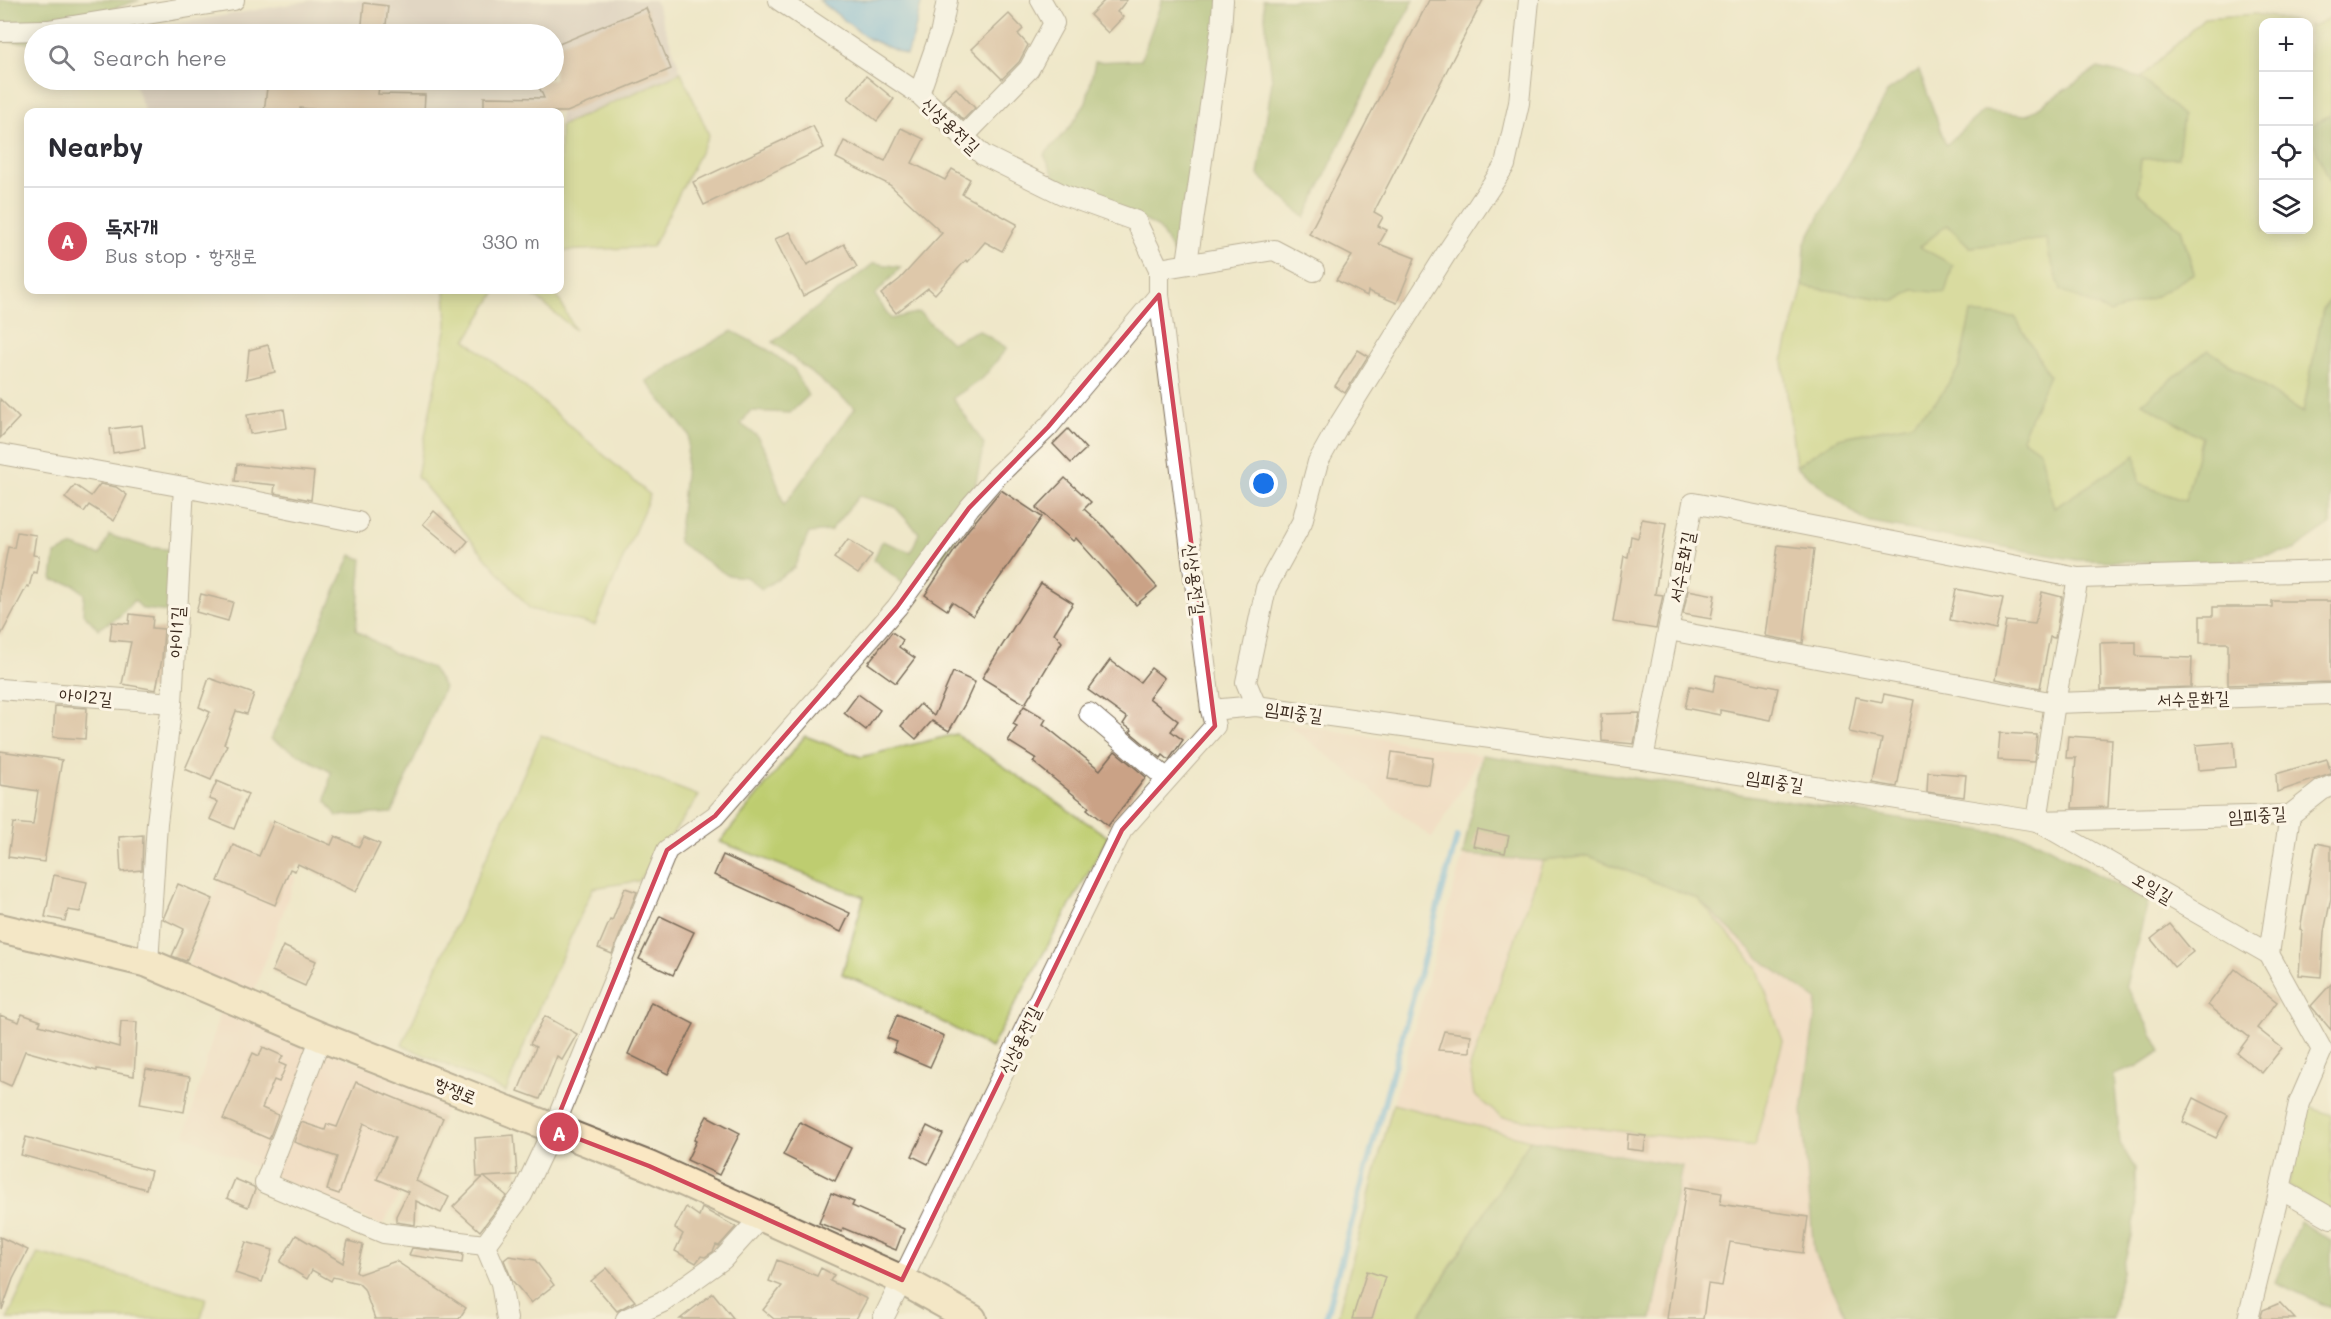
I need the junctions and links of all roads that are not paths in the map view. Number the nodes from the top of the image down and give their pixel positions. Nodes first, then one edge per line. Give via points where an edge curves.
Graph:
1 (234, 0) edge
2 (779, 0) edge
3 (947, 0) edge
4 (1041, 0) edge
5 (1223, 0) edge
6 (1529, 0) edge
7 (85, 24) edge
8 (24, 30) edge
9 (0, 31) edge
10 (919, 94) junction
11 (964, 136) junction
12 (1187, 263) junction
13 (1159, 269) junction
14 (1314, 271) dead end
15 (1159, 295) junction
16 (0, 454) edge
17 (184, 487) junction
18 (358, 522) dead end
19 (2331, 571) edge
20 (2078, 578) junction
21 (1669, 630) junction
22 (0, 689) edge
23 (2331, 694) edge
24 (172, 703) junction
25 (2055, 703) junction
26 (1256, 706) junction
27 (1211, 710) junction
28 (1089, 713) dead end
29 (1643, 759) junction
30 (1167, 779) junction
31 (2331, 786) edge
32 (2290, 815) junction
33 (2037, 821) junction
34 (0, 928) edge
35 (2270, 954) junction
36 (148, 963) junction
37 (321, 1037) junction
38 (2327, 1050) edge
39 (553, 1129) junction
40 (2280, 1189) junction
41 (762, 1216) junction
42 (2331, 1218) edge
43 (485, 1245) junction
44 (902, 1280) junction
45 (507, 1319) edge
46 (626, 1319) edge
47 (883, 1319) edge
48 (972, 1319) edge
49 (2248, 1319) edge

1 - 7 street
2 - 10 street, 신상용전길
3 - 10 street via 941,31
4 - 11 street via 1054,23 1044,44 1029,69
5 - 12 street
6 - 26 street via 1519,104 1505,165 1318,462 1302,522 1266,588 1246,682
8 - 9 street
10 - 11 street, 신상용전길
11 - 13 street, 신상용전길 via 983,155 1054,191 1137,221
12 - 13 street
12 - 14 street via 1274,250
13 - 15 street, 신상용전길
15 - 27 street, 신상용전길
15 - 39 street via 1048,427 969,508 897,607 715,816 667,850
16 - 17 street
17 - 18 street
17 - 24 street, 아이1길
19 - 20 street, 서수문화길
20 - 21 street, 서수문화길 via 1693,503
20 - 25 street
21 - 25 street, 서수문화길
21 - 29 street
22 - 24 street, 아이2길
23 - 25 street, 서수문화길
24 - 36 street, 아이1길 via 157,823
25 - 33 street
26 - 27 street, 임피중길
26 - 29 street, 임피중길
27 - 30 street, 신상용전길 via 1215,726
28 - 30 street
29 - 33 street, 임피중길
30 - 44 street, 신상용전길 via 1122,830
31 - 32 street, 임피중길
32 - 33 street, 임피중길
32 - 35 street
33 - 35 street, 오일길
34 - 36 street, 항쟁로
35 - 38 street
36 - 37 street, 항쟁로
37 - 39 street, 항쟁로
37 - 43 street via 265,1183 384,1233
38 - 40 street via 2299,1103
39 - 41 street, 항쟁로
39 - 43 street via 522,1195
40 - 42 street
40 - 49 street
41 - 44 street, 항쟁로
41 - 46 street via 723,1259 663,1302
43 - 45 street via 501,1283
44 - 47 street
44 - 48 street, 항쟁로

